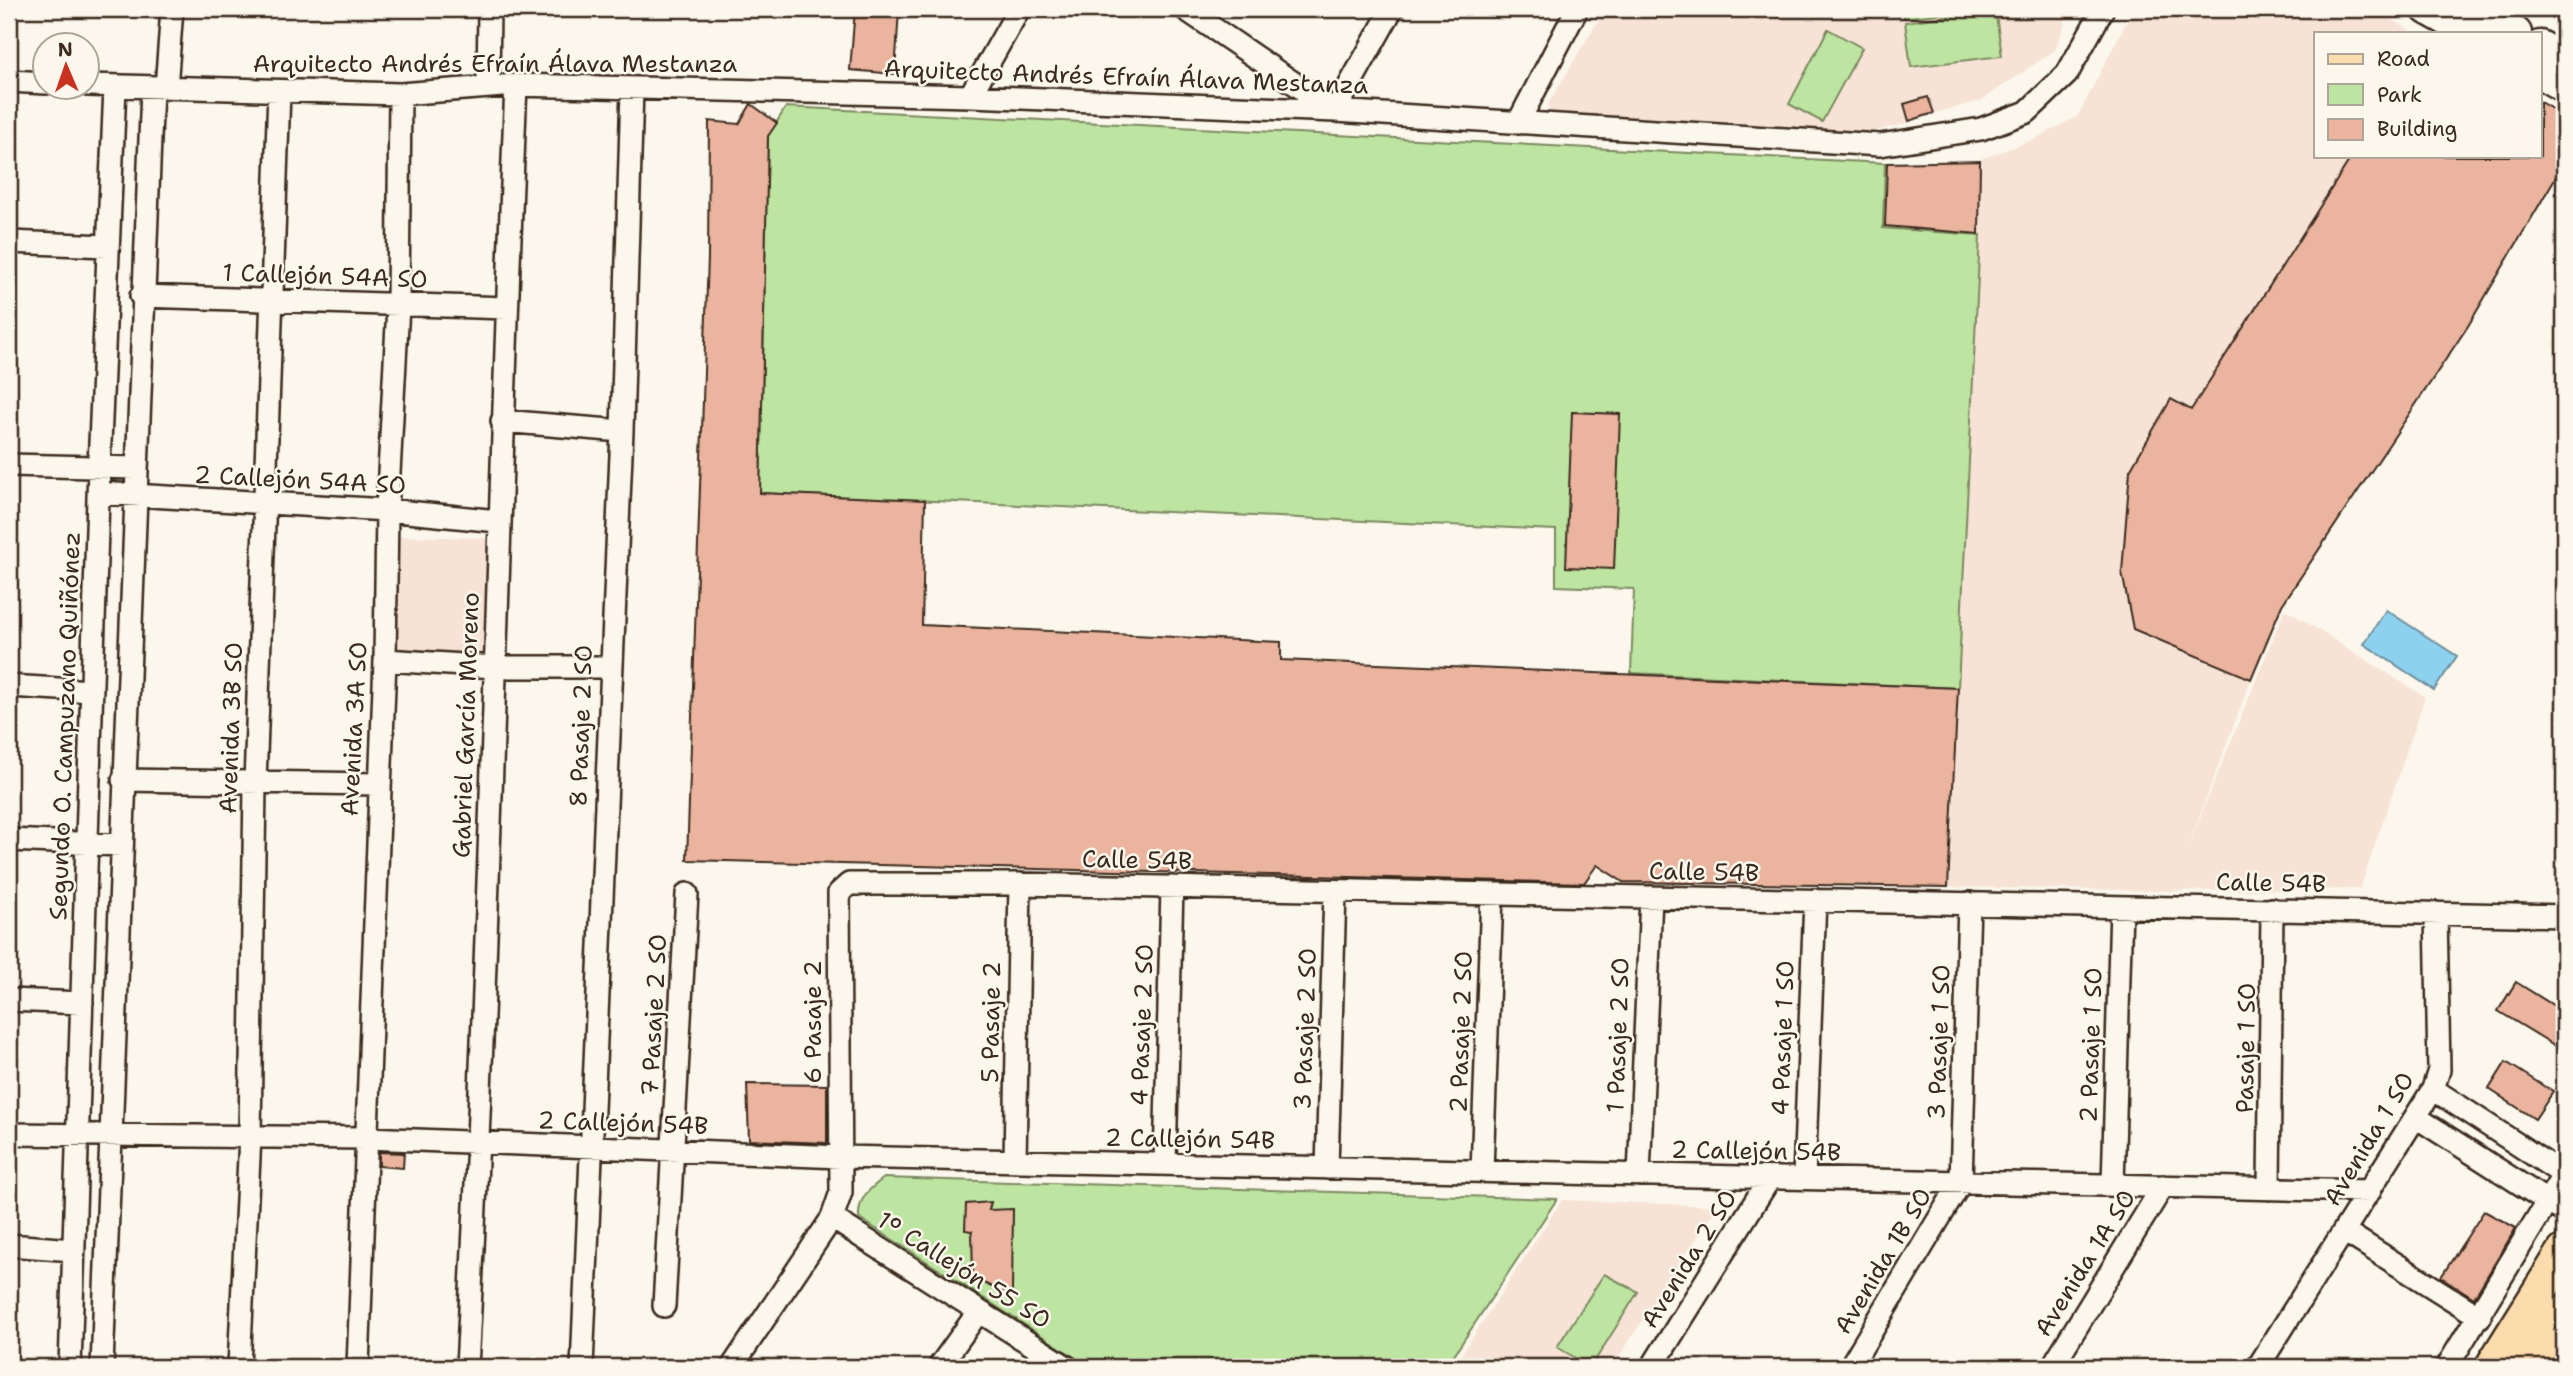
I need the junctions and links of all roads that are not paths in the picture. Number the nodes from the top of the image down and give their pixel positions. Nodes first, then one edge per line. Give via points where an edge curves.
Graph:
1 (172, 9) edge
2 (489, 9) edge
3 (1019, 9) edge
4 (1185, 9) edge
5 (1392, 9) edge
6 (1577, 9) edge
7 (2103, 9) edge
8 (2427, 9) edge
9 (2464, 19) edge
10 (2512, 32) edge
11 (2542, 47) edge
12 (2564, 59) edge
13 (2542, 74) edge
14 (9, 81) edge
15 (32, 82) edge
16 (516, 85) junction
17 (102, 86) edge
18 (488, 86) junction
19 (115, 87) junction
20 (159, 88) junction
21 (632, 88) junction
22 (2564, 88) edge
23 (279, 91) junction
24 (400, 94) junction
25 (970, 96) junction
26 (1335, 111) junction
27 (1518, 123) junction
28 (9, 242) edge
29 (107, 246) junction
30 (141, 296) junction
31 (270, 300) junction
32 (398, 306) junction
33 (507, 308) junction
34 (502, 421) junction
35 (622, 431) junction
36 (9, 465) edge
37 (99, 467) junction
38 (136, 468) junction
39 (99, 493) junction
40 (134, 496) junction
41 (265, 505) junction
42 (387, 510) junction
43 (498, 522) junction
44 (385, 660) junction
45 (495, 667) junction
46 (610, 667) junction
47 (9, 686) edge
48 (92, 691) junction
49 (123, 780) junction
50 (255, 784) junction
51 (377, 784) junction
52 (9, 840) edge
53 (88, 844) junction
54 (121, 845) junction
55 (1020, 884) junction
56 (844, 887) joint
57 (1172, 887) junction
58 (1335, 891) junction
59 (687, 894) dead end
60 (1492, 894) junction
61 (1650, 897) junction
62 (1815, 900) junction
63 (1969, 903) junction
64 (2121, 907) junction
65 (2272, 909) junction
66 (2436, 913) junction
67 (2564, 916) edge
68 (9, 1000) edge
69 (82, 1003) junction
70 (2433, 1089) junction
71 (2416, 1117) junction
72 (9, 1134) edge
73 (110, 1135) junction
74 (76, 1136) junction
75 (250, 1136) junction
76 (366, 1138) junction
77 (479, 1142) junction
78 (590, 1148) junction
79 (673, 1152) junction
80 (841, 1157) junction
81 (1015, 1161) junction
82 (1165, 1164) junction
83 (1327, 1168) junction
84 (1482, 1171) junction
85 (1639, 1175) junction
86 (2564, 1175) edge
87 (1770, 1178) junction
88 (1804, 1178) junction
89 (1961, 1182) junction
90 (2113, 1185) junction
91 (2163, 1186) junction
92 (2269, 1189) junction
93 (2370, 1191) junction
94 (2556, 1206) edge
95 (832, 1218) junction
96 (2344, 1231) junction
97 (9, 1245) edge
98 (73, 1250) junction
99 (2560, 1258) edge
100 (664, 1306) dead end
101 (979, 1311) junction
102 (2480, 1317) junction
103 (2564, 1343) edge
104 (70, 1367) edge
105 (102, 1367) edge
106 (239, 1367) edge
107 (358, 1367) edge
108 (467, 1367) edge
109 (582, 1367) edge
110 (732, 1367) edge
111 (939, 1367) edge
112 (1068, 1367) edge
113 (1652, 1367) edge
114 (1850, 1367) edge
115 (2052, 1367) edge
116 (2258, 1367) edge
117 (2447, 1367) edge
118 (2492, 1367) edge
119 (2524, 1367) edge
120 (2549, 1367) edge

1 - 20 street
2 - 18 street
3 - 25 street
4 - 26 street
5 - 26 street
6 - 27 street
7 - 27 street, Arquitecto Andrés Efraín Álava Mestanza via 2067,74 2027,112 1981,129 1880,145
8 - 9 street
9 - 10 street
11 - 12 street
13 - 22 street
14 - 15 street
16 - 18 street, Arquitecto Andrés Efraín Álava Mestanza
16 - 21 street, Arquitecto Andrés Efraín Álava Mestanza
16 - 33 street, Gabriel García Moreno
17 - 19 street, Arquitecto Andrés Efraín Álava Mestanza
18 - 24 street, Arquitecto Andrés Efraín Álava Mestanza
19 - 20 street, Arquitecto Andrés Efraín Álava Mestanza
19 - 29 street, Segundo O. Campuzano Quiñónez
20 - 23 street, Arquitecto Andrés Efraín Álava Mestanza
20 - 30 street
21 - 25 street, Arquitecto Andrés Efraín Álava Mestanza
21 - 35 street, 8 Pasaje 2 SO
23 - 24 street, Arquitecto Andrés Efraín Álava Mestanza
23 - 31 street, Avenida 3B SO
24 - 32 street, Avenida 3A SO
25 - 26 street, Arquitecto Andrés Efraín Álava Mestanza
26 - 27 street, Arquitecto Andrés Efraín Álava Mestanza
28 - 29 street
29 - 37 street, Segundo O. Campuzano Quiñónez
30 - 31 street, 1 Callejón 54A SO
30 - 38 street
31 - 32 street, 1 Callejón 54A SO
31 - 41 street, Avenida 3B SO
32 - 33 street, 1 Callejón 54A SO
32 - 42 street, Avenida 3A SO
33 - 34 street, Gabriel García Moreno
34 - 35 street
34 - 43 street, Gabriel García Moreno
35 - 46 street, 8 Pasaje 2 SO
36 - 37 street
37 - 38 street
37 - 39 street, Segundo O. Campuzano Quiñónez
38 - 40 street
39 - 40 street, 2 Callejón 54A SO
39 - 48 street, Segundo O. Campuzano Quiñónez
40 - 41 street, 2 Callejón 54A SO
40 - 49 street
41 - 42 street, 2 Callejón 54A SO
41 - 50 street, Avenida 3B SO
42 - 43 street, 2 Callejón 54A SO
42 - 44 street, Avenida 3A SO
43 - 45 street, Gabriel García Moreno
44 - 45 street
44 - 51 street, Avenida 3A SO
45 - 46 street
45 - 77 street, Gabriel García Moreno
46 - 78 street, 8 Pasaje 2 SO
47 - 48 street
48 - 53 street, Segundo O. Campuzano Quiñónez
49 - 50 street
49 - 54 street
50 - 51 street
50 - 75 street, Avenida 3B SO
51 - 76 street, Avenida 3A SO
52 - 53 street
53 - 54 street
53 - 69 street, Segundo O. Campuzano Quiñónez
54 - 73 street
55 - 56 street, Calle 54B
55 - 57 street, Calle 54B
55 - 81 street, 5 Pasaje 2
56 - 80 street, 6 Pasaje 2 via 839,893
57 - 58 street, Calle 54B
57 - 82 street, 4 Pasaje 2 SO
58 - 60 street, Calle 54B
58 - 83 street, 3 Pasaje 2 SO
59 - 79 street, 7 Pasaje 2 SO
60 - 61 street, Calle 54B
60 - 84 street, 2 Pasaje 2 SO
61 - 62 street, Calle 54B
61 - 85 street, 1 Pasaje 2 SO
62 - 63 street, Calle 54B
62 - 88 street, 4 Pasaje 1 SO
63 - 64 street, Calle 54B
63 - 89 street, 3 Pasaje 1 SO
64 - 65 street, Calle 54B
64 - 90 street, 2 Pasaje 1 SO
65 - 66 street, Calle 54B
65 - 92 street, Pasaje 1 SO
66 - 67 street, Calle 54B
66 - 70 street, Avenida 1 SO via 2439,1070
68 - 69 street
69 - 74 street, Segundo O. Campuzano Quiñónez
70 - 71 street, Avenida 1 SO
70 - 86 street
71 - 93 street, Avenida 1 SO
71 - 94 street
72 - 74 street, 2 Callejón 54B
73 - 74 street, 2 Callejón 54B
73 - 75 street, 2 Callejón 54B
73 - 105 street
74 - 98 street, Segundo O. Campuzano Quiñónez
75 - 76 street, 2 Callejón 54B
75 - 106 street, Avenida 3B SO
76 - 77 street, 2 Callejón 54B
76 - 107 street, Avenida 3A SO
77 - 78 street, 2 Callejón 54B
77 - 108 street, Gabriel García Moreno
78 - 79 street, 2 Callejón 54B
78 - 109 street, 8 Pasaje 2 SO
79 - 80 street, 2 Callejón 54B
79 - 100 street, 7 Pasaje 2 SO
80 - 81 street, 2 Callejón 54B
80 - 95 street, 6 Pasaje 2 via 841,1192
81 - 82 street, 2 Callejón 54B
82 - 83 street, 2 Callejón 54B
83 - 84 street, 2 Callejón 54B
84 - 85 street, 2 Callejón 54B
85 - 87 street, 2 Callejón 54B
86 - 94 street
87 - 88 street, 2 Callejón 54B
87 - 113 street, Avenida 2 SO
88 - 89 street, 2 Callejón 54B
89 - 90 street, 2 Callejón 54B
89 - 114 street, Avenida 1B SO
90 - 91 street, 2 Callejón 54B
91 - 92 street, 2 Callejón 54B
91 - 115 street, Avenida 1A SO
92 - 93 street, 2 Callejón 54B
93 - 96 street, Avenida 1 SO
94 - 102 street
95 - 101 street, 1º Callejón 55 SO
95 - 110 street, 6 Pasaje 2
96 - 102 street
96 - 116 street, Avenida 1 SO
97 - 98 street
98 - 104 street, Segundo O. Campuzano Quiñónez
99 - 118 main road
99 - 119 main road
101 - 111 street
101 - 112 street, 1º Callejón 55 SO
102 - 117 street
103 - 120 main road

